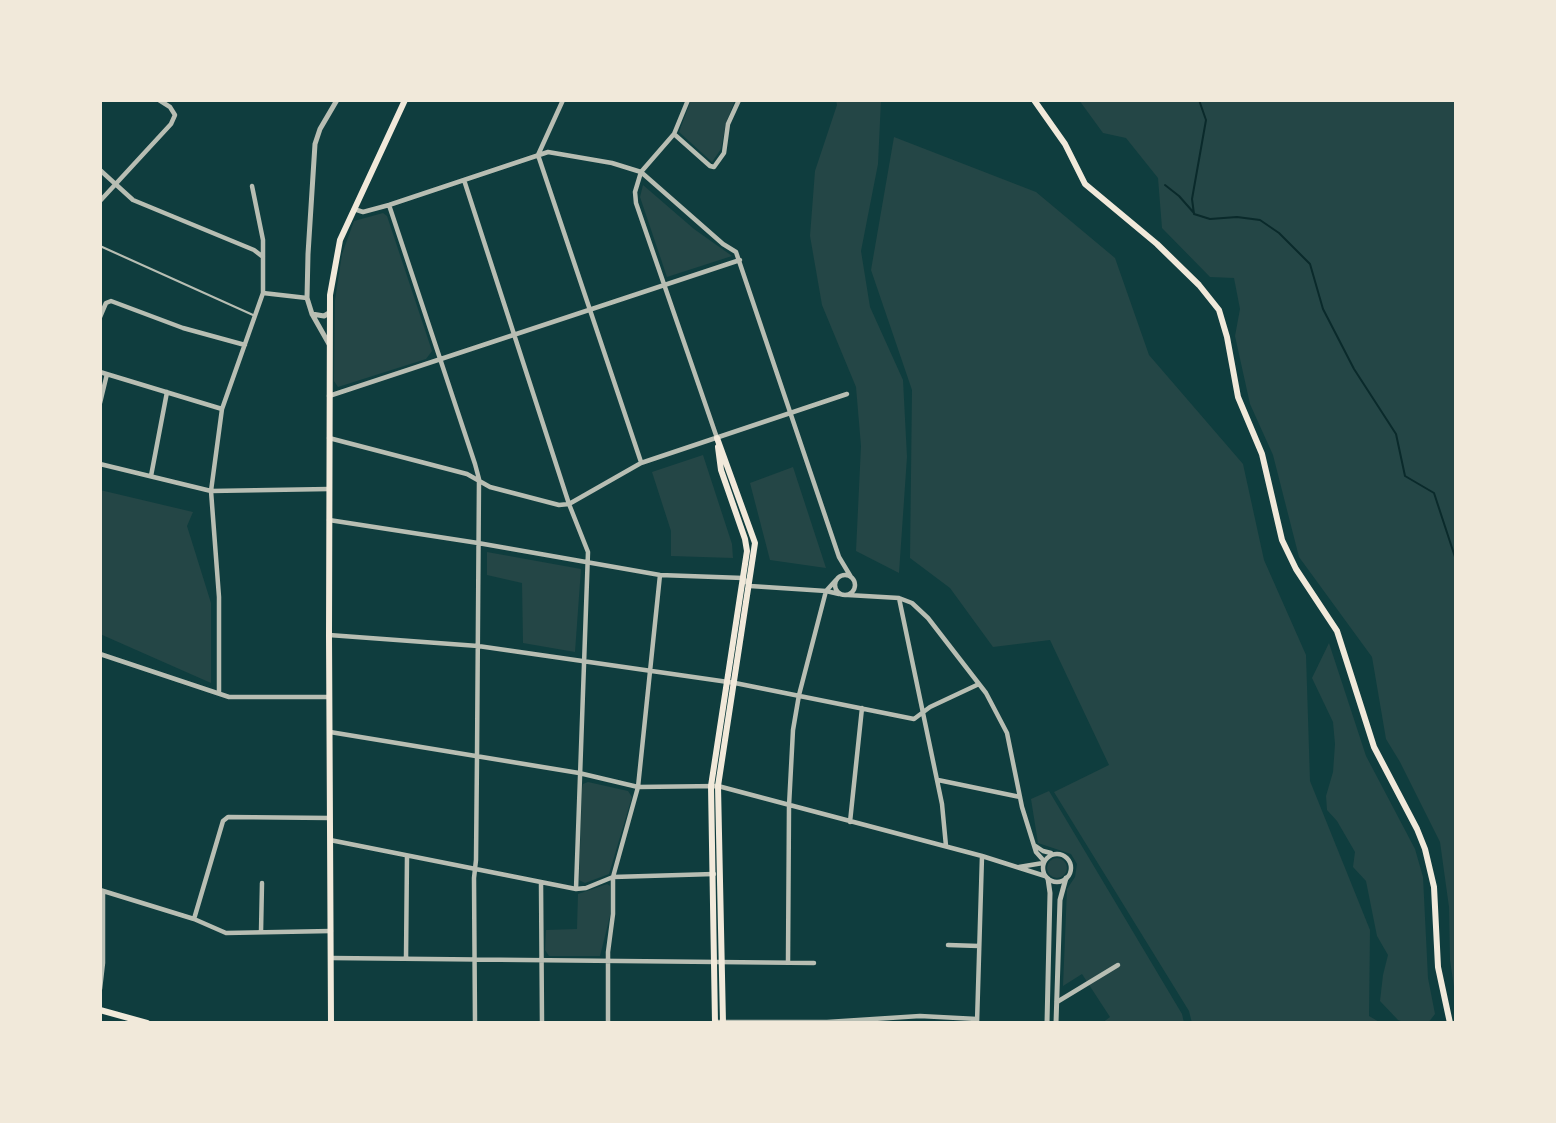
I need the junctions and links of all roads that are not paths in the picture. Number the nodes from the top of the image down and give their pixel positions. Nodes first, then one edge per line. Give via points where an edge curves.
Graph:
1 (159, 100) edge
2 (337, 100) edge
3 (563, 100) edge
4 (688, 100) edge
5 (739, 100) edge
6 (402, 101) edge
7 (1038, 101) edge
8 (674, 134) junction
9 (538, 155) junction
10 (100, 170) edge
11 (641, 172) junction
12 (464, 180) junction
13 (116, 185) junction
14 (252, 186) dead end
15 (100, 201) edge
16 (389, 205) junction
17 (352, 209) junction
18 (100, 246) edge
19 (263, 257) junction
20 (740, 260) junction
21 (664, 285) junction
22 (262, 293) junction
23 (307, 298) junction
24 (590, 309) junction
25 (329, 313) junction
26 (312, 314) junction
27 (254, 316) junction
28 (100, 317) edge
29 (514, 334) junction
30 (329, 344) junction
31 (245, 345) junction
32 (441, 359) junction
33 (100, 372) edge
34 (107, 374) junction
35 (167, 392) junction
36 (847, 394) dead end
37 (329, 396) junction
38 (100, 403) edge
39 (222, 409) junction
40 (790, 412) junction
41 (330, 438) junction
42 (717, 438) junction
43 (641, 463) junction
44 (100, 464) edge
45 (151, 476) junction
46 (479, 479) junction
47 (329, 489) junction
48 (211, 491) junction
49 (569, 504) junction
50 (329, 520) junction
51 (478, 543) junction
52 (839, 557) junction
53 (589, 562) junction
54 (660, 575) junction
55 (743, 578) junction
56 (838, 578) junction
57 (853, 579) junction
58 (750, 586) junction
59 (826, 591) junction
60 (839, 594) junction
61 (848, 595) junction
62 (872, 595) junction
63 (899, 598) junction
64 (328, 635) junction
65 (478, 646) junction
66 (100, 654) edge
67 (584, 662) junction
68 (650, 671) junction
69 (726, 681) junction
70 (735, 683) junction
71 (979, 684) junction
72 (219, 694) junction
73 (799, 695) junction
74 (329, 697) junction
75 (862, 708) junction
76 (923, 713) junction
77 (329, 732) junction
78 (477, 757) junction
79 (579, 773) junction
80 (938, 780) junction
81 (715, 786) junction
82 (638, 787) junction
83 (1020, 797) junction
84 (789, 806) junction
85 (330, 818) junction
86 (850, 822) junction
87 (330, 840) junction
88 (1034, 844) junction
89 (946, 846) junction
90 (1055, 854) junction
91 (407, 856) junction
92 (982, 856) junction
93 (1044, 862) junction
94 (1018, 867) junction
95 (475, 869) junction
96 (716, 874) junction
97 (613, 877) junction
98 (1047, 878) junction
99 (1066, 878) junction
100 (262, 883) dead end
101 (541, 883) junction
102 (576, 889) junction
103 (102, 890) edge
104 (194, 919) junction
105 (331, 931) junction
106 (261, 932) junction
107 (948, 945) dead end
108 (979, 946) junction
109 (331, 958) junction
110 (406, 959) junction
111 (474, 960) junction
112 (542, 960) junction
113 (608, 960) junction
114 (718, 961) junction
115 (788, 962) junction
116 (814, 963) dead end
117 (1118, 965) dead end
118 (100, 989) edge
119 (1057, 1002) junction
120 (100, 1010) edge
121 (977, 1021) edge
122 (147, 1023) edge
123 (331, 1023) edge
124 (475, 1023) edge
125 (542, 1023) edge
126 (608, 1023) edge
127 (719, 1023) edge
128 (1047, 1023) edge
129 (1056, 1023) edge
130 (1450, 1023) edge

1 - 13 street via 175,115 171,124
2 - 23 street via 315,144
3 - 9 street
4 - 8 street
5 - 8 street via 728,124 724,153 713,167
6 - 17 main road
7 - 130 main road via 1085,184 1157,244 1219,310 1238,397 1262,454 1282,540 1337,631 1369,735 1425,849 1434,887 1438,967
8 - 11 street
9 - 11 street via 548,152
9 - 12 street
9 - 24 street
10 - 13 street
11 - 20 street
11 - 21 street via 636,203
12 - 16 street
12 - 29 street
13 - 15 street
13 - 19 street via 133,200
14 - 19 street
16 - 17 street via 363,212
16 - 32 street
17 - 25 main road via 333,268
18 - 27 lane
19 - 22 street
20 - 21 street
20 - 40 street
21 - 24 street
21 - 42 street
22 - 23 street
22 - 27 street
23 - 26 street
24 - 29 street
24 - 43 street
25 - 26 street
25 - 30 main road
26 - 30 street
27 - 31 street
28 - 31 street via 111,301
29 - 32 street
29 - 49 street
30 - 37 main road
31 - 39 street
32 - 37 street
32 - 46 street
33 - 34 street
34 - 35 street
34 - 38 street
35 - 39 street
35 - 45 street
36 - 40 street
37 - 41 main road
39 - 48 street
40 - 42 street
40 - 52 street
41 - 46 street
41 - 47 main road
42 - 43 street
42 - 55 main road via 721,470 747,545
42 - 58 main road via 755,544
43 - 49 street
44 - 45 street
45 - 48 street
46 - 49 street via 490,487
46 - 51 street
47 - 48 street
47 - 50 main road
48 - 72 street via 219,597
49 - 53 street
50 - 51 street
50 - 64 main road
51 - 53 street
51 - 65 street
52 - 56 street
52 - 57 street
53 - 54 street
53 - 67 street
54 - 55 street
54 - 68 street
55 - 58 street
55 - 69 main road
56 - 57 street
56 - 59 street
56 - 60 street via 835,587
57 - 61 street via 854,590
57 - 62 street
58 - 59 street
58 - 70 main road
59 - 60 street
59 - 73 street
60 - 61 street
61 - 62 street
62 - 63 street
63 - 71 street via 919,608
63 - 76 street
64 - 65 street
64 - 74 main road
65 - 67 street
65 - 78 street
66 - 72 street
67 - 68 street
67 - 79 street
68 - 69 street
68 - 82 street
69 - 70 street
69 - 81 main road
70 - 73 street
70 - 81 main road
71 - 76 street
71 - 83 street via 1007,733
72 - 74 street
73 - 75 street
73 - 84 street
74 - 77 main road
75 - 76 street via 914,719
75 - 86 street
76 - 80 street
77 - 78 street
77 - 85 main road
78 - 79 street
78 - 95 street
79 - 82 street
79 - 102 street
80 - 83 street
80 - 89 street
81 - 82 street
81 - 84 street
81 - 96 main road
82 - 97 street
83 - 88 street
84 - 86 street
84 - 115 street
85 - 87 main road
85 - 104 street via 228,817
86 - 89 street
87 - 91 street
87 - 105 main road
88 - 90 street
88 - 93 street
89 - 92 street
90 - 93 street
90 - 99 street via 1070,862
91 - 95 street
91 - 110 street
92 - 94 street
92 - 108 street
93 - 94 street
93 - 98 street
94 - 98 street
95 - 101 street
95 - 111 street
96 - 97 street
96 - 114 main road
97 - 102 street
97 - 113 street
98 - 99 street via 1055,882
98 - 128 street via 1051,893
99 - 119 street via 1060,900
100 - 106 street
101 - 102 street
101 - 112 street
103 - 104 street
103 - 118 street
104 - 106 street via 226,933
105 - 106 street
105 - 109 main road
107 - 108 street
108 - 121 street
109 - 110 street
109 - 123 main road
110 - 111 street
111 - 112 street
111 - 124 street
112 - 113 street
112 - 125 street
113 - 114 street
113 - 126 street
114 - 115 street
114 - 127 main road
115 - 116 street
117 - 119 street
119 - 129 street
120 - 122 main road
121 - 127 street via 920,1016

